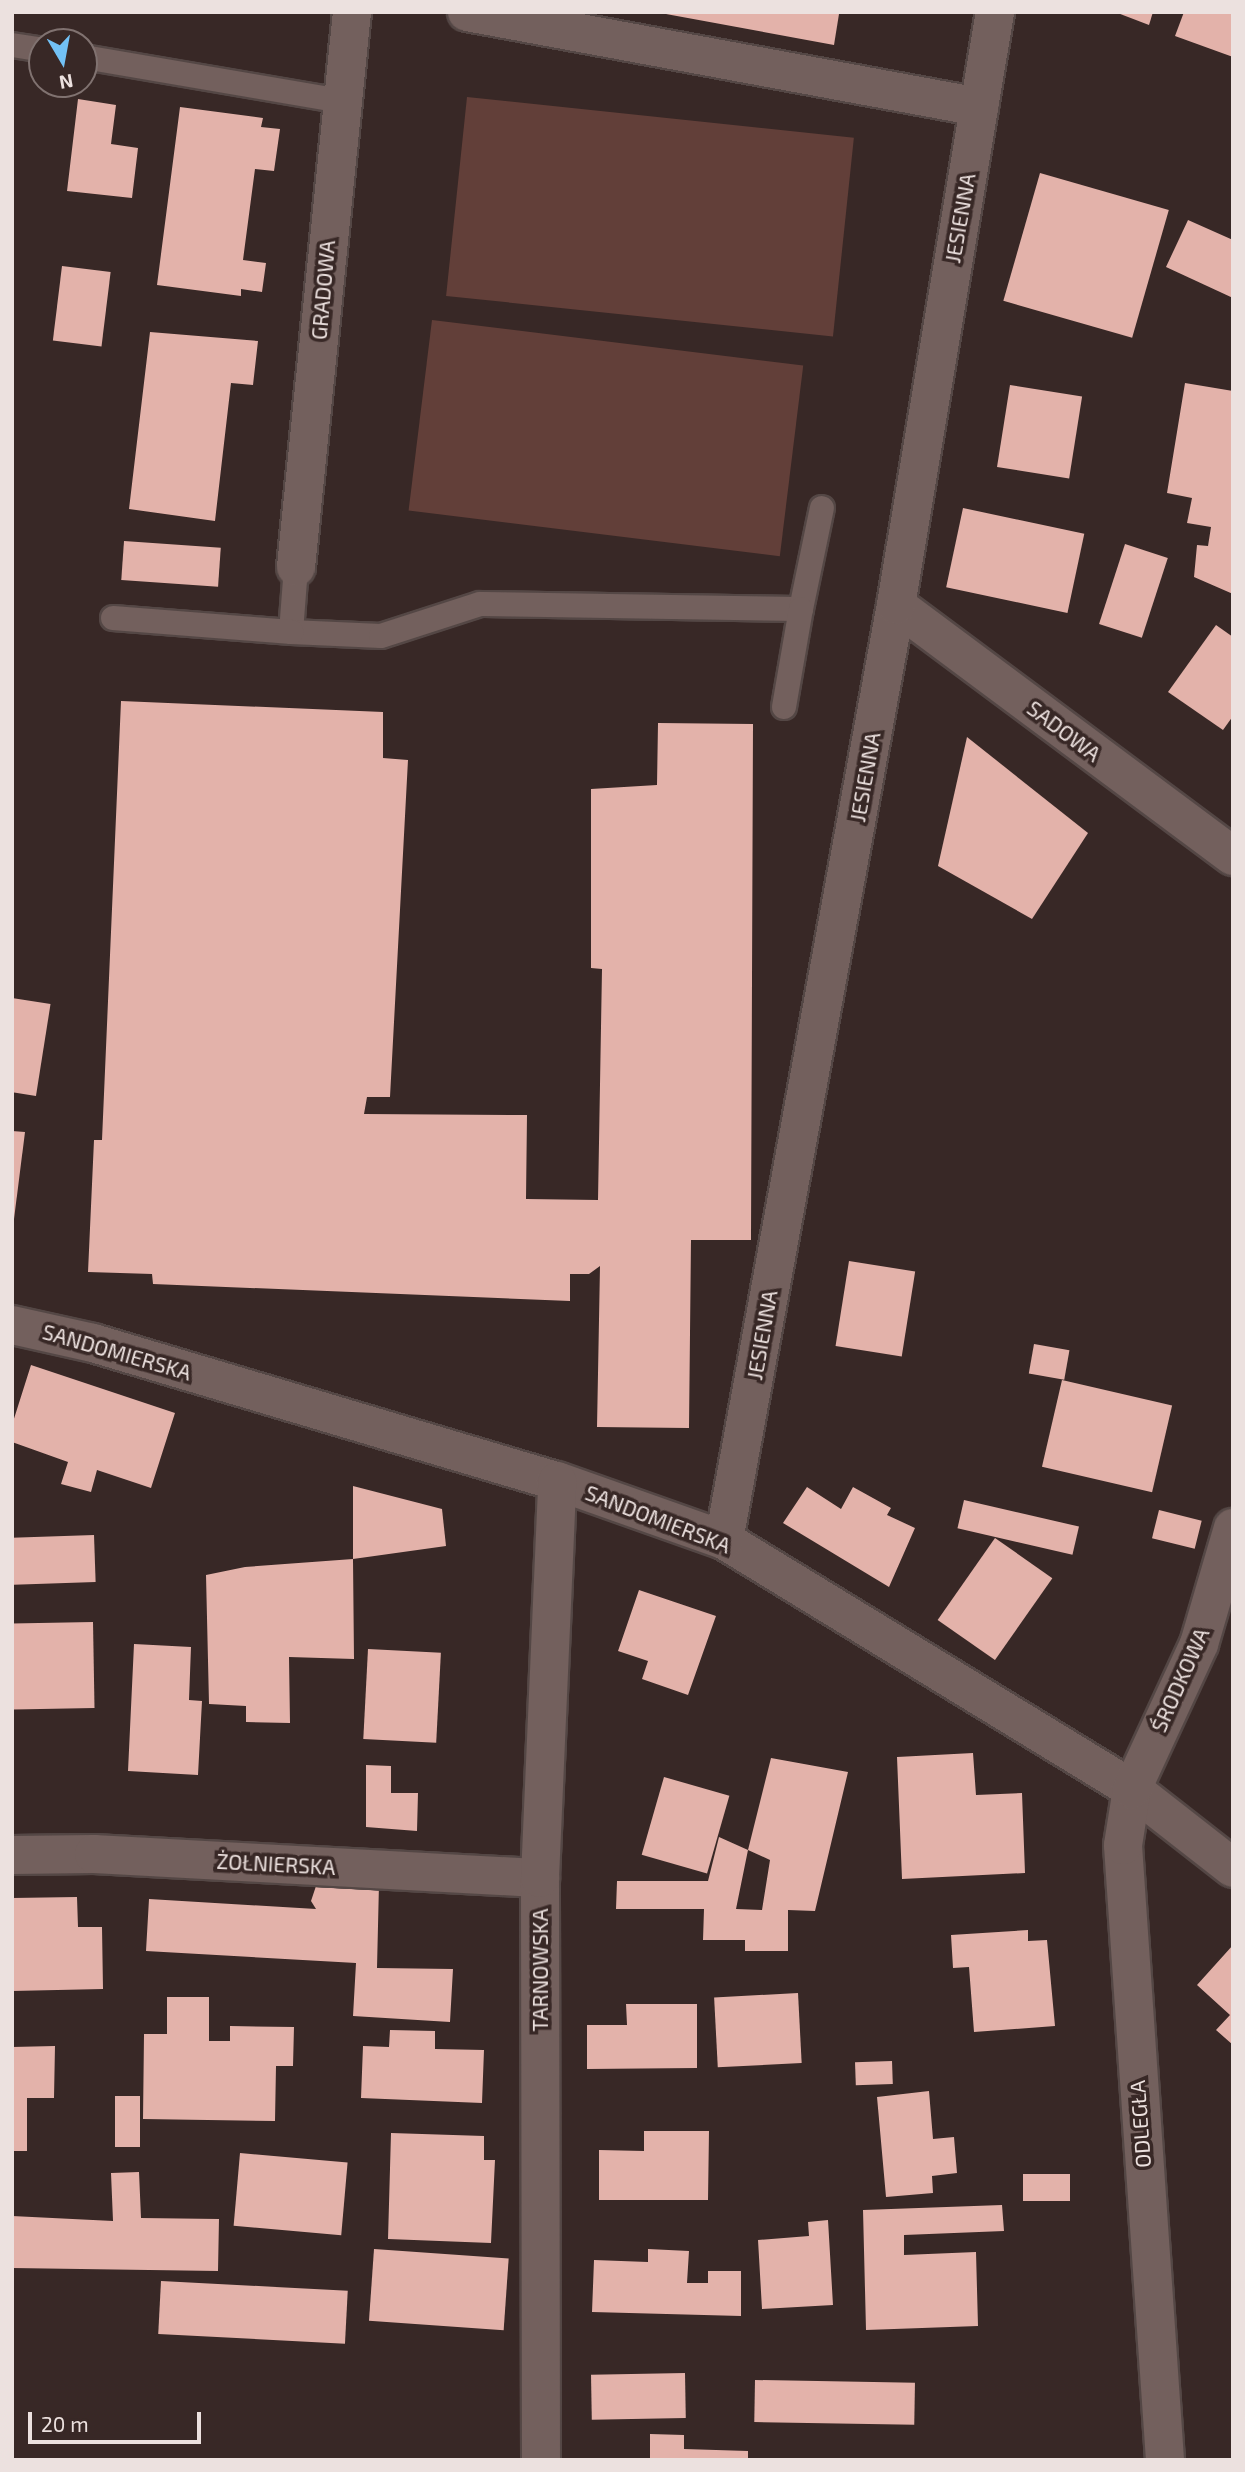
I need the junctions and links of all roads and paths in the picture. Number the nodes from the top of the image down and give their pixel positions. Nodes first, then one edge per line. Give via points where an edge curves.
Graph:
1 (352, 12) edge
2 (467, 12) edge
3 (995, 12) edge
4 (98, 59) edge
5 (341, 101) junction
6 (979, 107) junction
7 (822, 508) dead end
8 (296, 567) joint
9 (896, 605) junction
10 (801, 609) junction
11 (113, 618) dead end
12 (291, 632) junction
13 (784, 707) dead end
14 (1233, 856) edge
15 (12, 1325) edge
16 (557, 1481) junction
17 (1233, 1528) edge
18 (724, 1540) junction
19 (1132, 1789) junction
20 (12, 1855) edge
21 (1233, 1868) edge
22 (540, 1878) junction
23 (541, 2460) edge
24 (1165, 2460) edge

1 - 5 street, GRADOWA
2 - 6 street
3 - 6 street, JESIENNA
4 - 5 lane
5 - 8 street, GRADOWA
6 - 9 street, JESIENNA
7 - 10 lane
8 - 12 lane
9 - 14 street, SADOWA
9 - 18 street, JESIENNA
10 - 12 lane via 480,604 381,636
10 - 13 lane
11 - 12 lane
15 - 16 street, SANDOMIERSKA via 93,1343
16 - 18 street, SANDOMIERSKA
16 - 22 street, TARNOWSKA
17 - 19 street, ŚRODKOWA via 1199,1644
18 - 19 street, SANDOMIERSKA
19 - 21 street, SANDOMIERSKA
19 - 24 street, ODLEGŁA via 1123,1845 1126,1926
20 - 22 street, ŻOŁNIERSKA via 94,1854
22 - 23 street, TARNOWSKA

